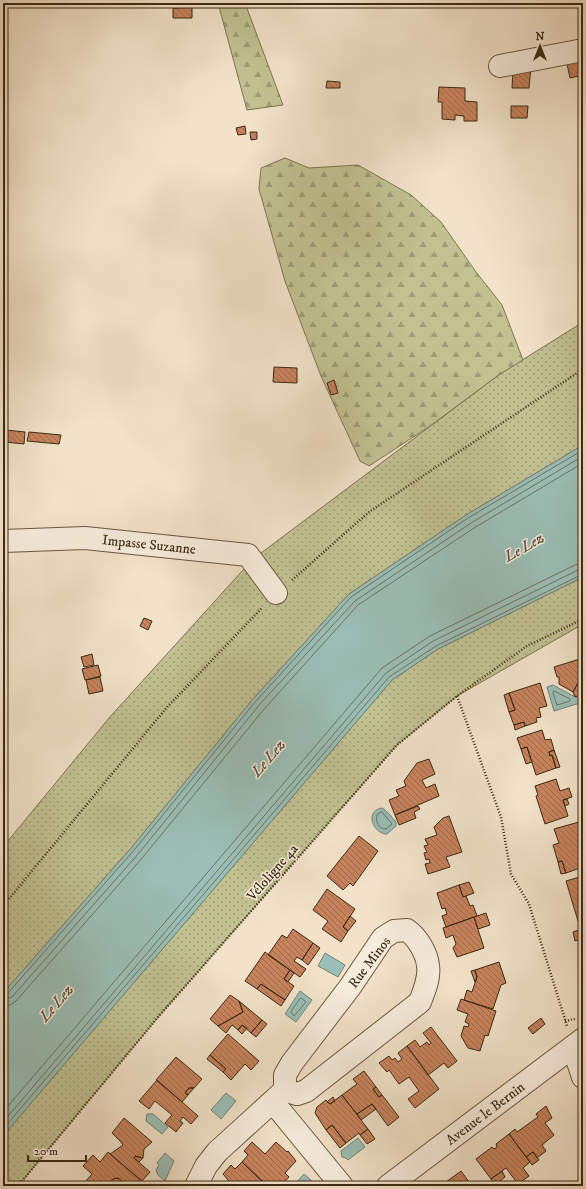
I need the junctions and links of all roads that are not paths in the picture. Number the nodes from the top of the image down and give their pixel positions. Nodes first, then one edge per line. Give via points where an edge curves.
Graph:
1 (583, 50) edge
2 (500, 66) dead end
3 (3, 541) edge
4 (276, 593) road end
5 (578, 1043) edge
6 (583, 1077) edge
7 (279, 1096) junction
8 (196, 1186) edge
9 (342, 1186) edge
10 (388, 1186) edge

1 - 2 street
3 - 4 street, Impasse Suzanne via 85,538 248,555
5 - 6 street
5 - 10 street, Avenue le Bernin
7 - 7 street, Rue Minos via 306,1091 420,1002 426,986 428,966 416,936 407,930 394,930 384,938 292,1063 285,1074
7 - 8 street via 217,1152 206,1166
7 - 9 street

